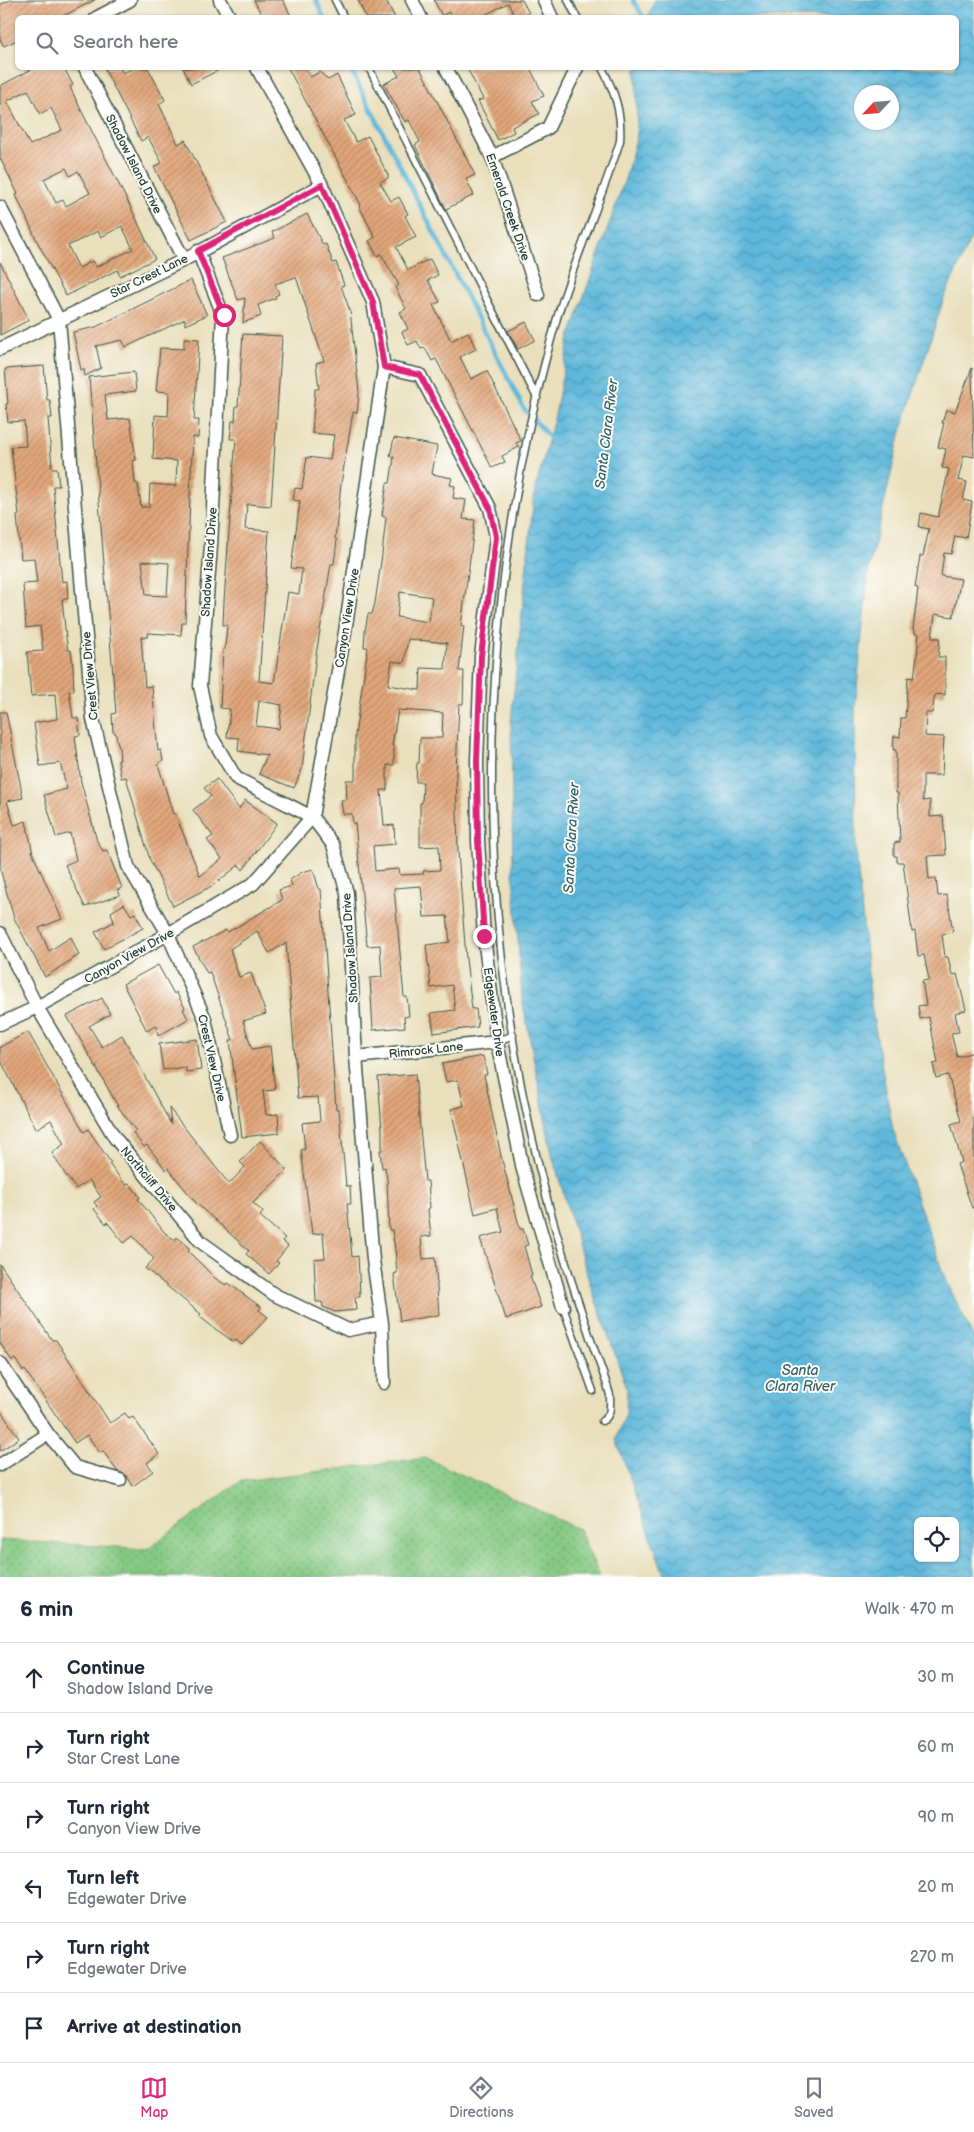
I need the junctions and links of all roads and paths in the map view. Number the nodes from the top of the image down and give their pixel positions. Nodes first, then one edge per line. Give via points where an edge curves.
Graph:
1 (130, 0) edge
2 (220, 0) edge
3 (335, 0) edge
4 (412, 0) edge
5 (544, 0) edge
6 (568, 0) edge
7 (102, 15) edge
8 (228, 15) edge
9 (342, 15) edge
10 (420, 15) edge
11 (551, 15) edge
12 (576, 15) edge
13 (86, 70) edge
14 (258, 70) edge
15 (370, 70) edge
16 (447, 70) edge
17 (575, 70) edge
18 (603, 70) edge
19 (492, 157) junction
20 (322, 185) junction
21 (0, 208) edge
22 (198, 251) junction
23 (184, 260) junction
24 (538, 295) dead end
25 (59, 320) junction
26 (0, 349) edge
27 (384, 367) junction
28 (537, 398) junction
29 (312, 817) junction
30 (0, 933) edge
31 (168, 934) junction
32 (37, 1007) junction
33 (0, 1024) edge
34 (513, 1035) junction
35 (497, 1042) junction
36 (356, 1057) junction
37 (230, 1135) dead end
38 (562, 1307) joint
39 (382, 1323) junction
40 (0, 1364) edge
41 (384, 1383) dead end
42 (593, 1391) dead end
43 (602, 1421) dead end
44 (48, 1434) junction
45 (0, 1465) edge
46 (120, 1480) dead end

1 - 7 street
2 - 8 street
3 - 9 lane
4 - 10 street
5 - 11 street
6 - 12 lane
13 - 23 street, Shadow Island Drive
14 - 20 street, Canyon View Drive
15 - 28 lane
16 - 19 street, Emerald Creek Drive
17 - 19 street via 548,128
18 - 28 lane via 616,97 621,124 620,141 558,317
19 - 24 street, Emerald Creek Drive
20 - 22 street, Star Crest Lane
20 - 27 street, Canyon View Drive via 373,302
21 - 25 street, Crest View Drive
22 - 23 street, Star Crest Lane
22 - 29 street, Shadow Island Drive via 224,315 200,686 211,736 236,778
23 - 25 street, Star Crest Lane
25 - 26 street, Star Crest Lane
25 - 31 street, Crest View Drive via 93,719 128,866
27 - 29 street, Canyon View Drive via 345,632
27 - 35 street, Edgewater Drive via 420,375 490,508 496,537 481,656 477,761 484,936
28 - 34 lane via 508,552 494,718 495,867
29 - 31 street, Canyon View Drive via 253,884
29 - 36 street, Shadow Island Drive via 333,845 347,893
30 - 32 street, Northcliff Drive
31 - 32 street, Canyon View Drive
31 - 37 street, Crest View Drive via 205,1018
32 - 33 street, Canyon View Drive
32 - 39 street, Northcliff Drive via 115,1138 201,1242 275,1295 348,1330
34 - 35 lane
34 - 43 lane via 538,1165 610,1395 610,1410
35 - 36 street, Rimrock Lane
35 - 38 street, Edgewater Drive via 523,1170
36 - 39 street, Shadow Island Drive via 373,1260
38 - 42 lane
39 - 41 street, Shadow Island Drive
40 - 44 street
44 - 45 street
44 - 46 street via 75,1467

